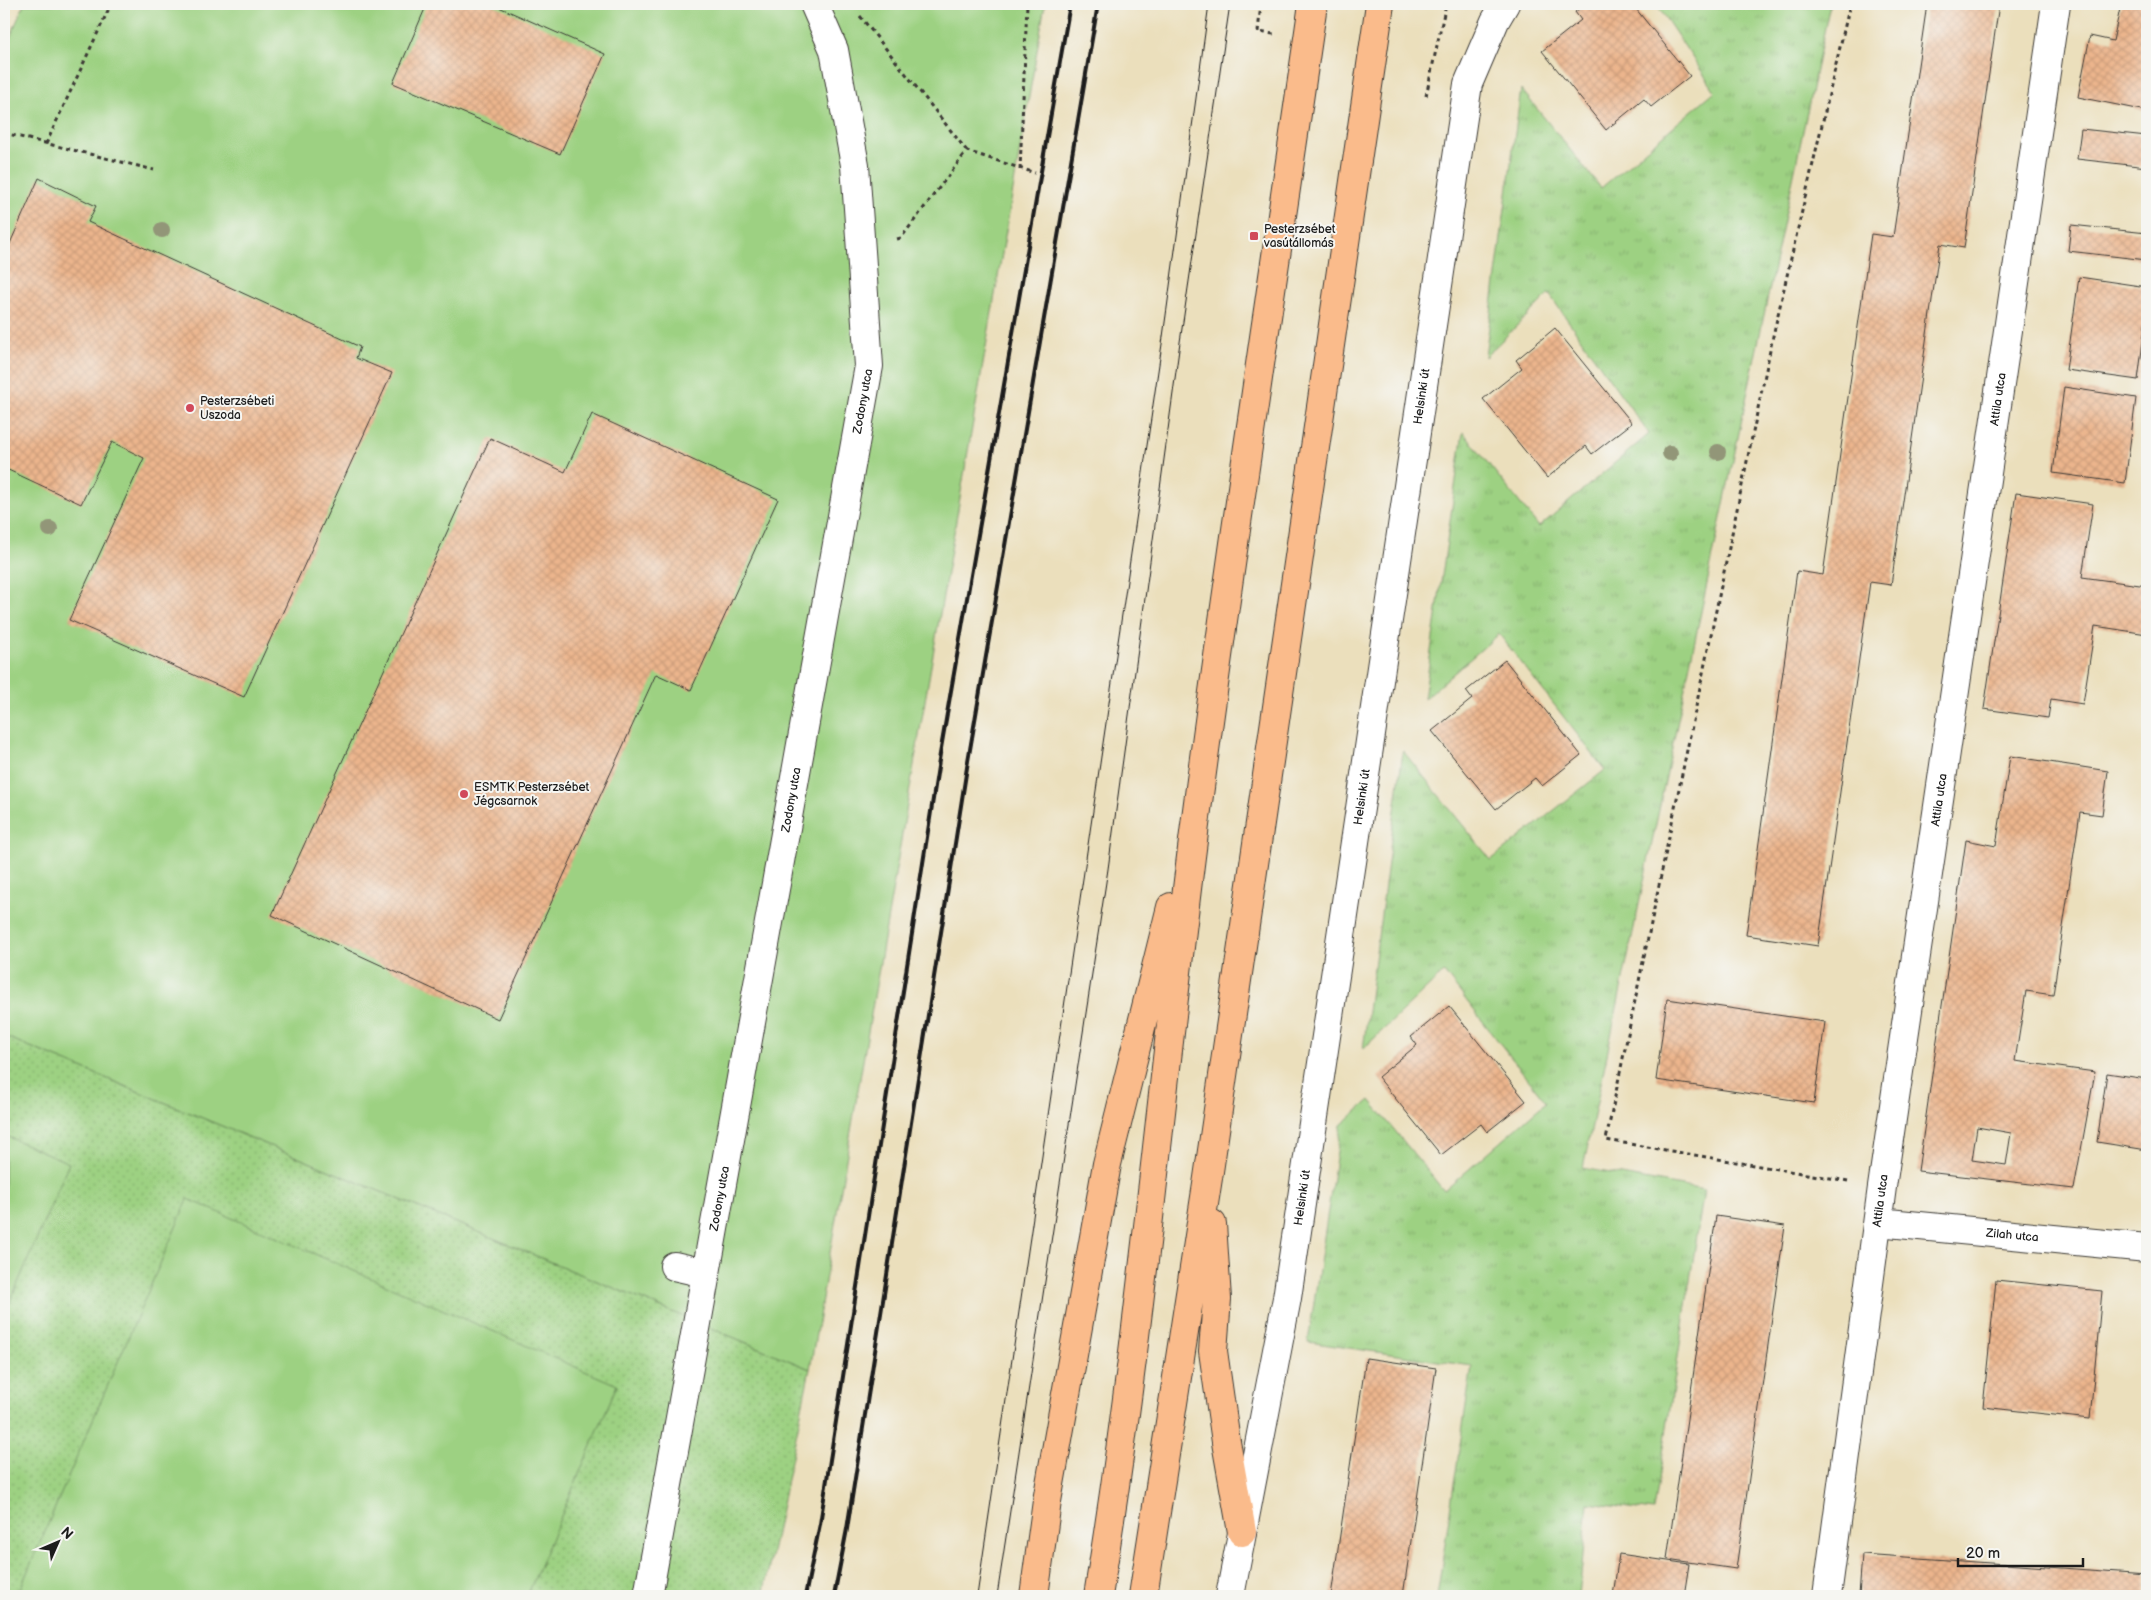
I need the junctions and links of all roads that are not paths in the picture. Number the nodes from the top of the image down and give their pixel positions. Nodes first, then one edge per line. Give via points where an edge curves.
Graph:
1 (814, 4) edge
2 (1313, 4) edge
3 (1380, 4) edge
4 (1505, 4) edge
5 (2056, 4) edge
6 (1199, 797) junction
7 (1208, 1178) junction
8 (1878, 1222) junction
9 (2147, 1248) edge
10 (674, 1266) dead end
11 (705, 1273) junction
12 (1242, 1532) junction
13 (648, 1596) edge
14 (1034, 1596) edge
15 (1098, 1596) edge
16 (1142, 1596) edge
17 (1230, 1596) edge
18 (1827, 1596) edge

1 - 11 street, Zodony utca via 834,50 855,165 869,366
2 - 6 main road
3 - 7 main road
4 - 12 street, Helsinki út via 1468,84 1287,1298
5 - 8 street, Attila utca
6 - 14 main road via 1107,1164 1049,1491
6 - 15 main road via 1142,1284
7 - 12 main road via 1217,1299 1213,1351
7 - 16 main road
8 - 9 street, Zilah utca
8 - 18 street, Attila utca
10 - 11 street
11 - 13 street, Zodony utca
12 - 17 street, Helsinki út

